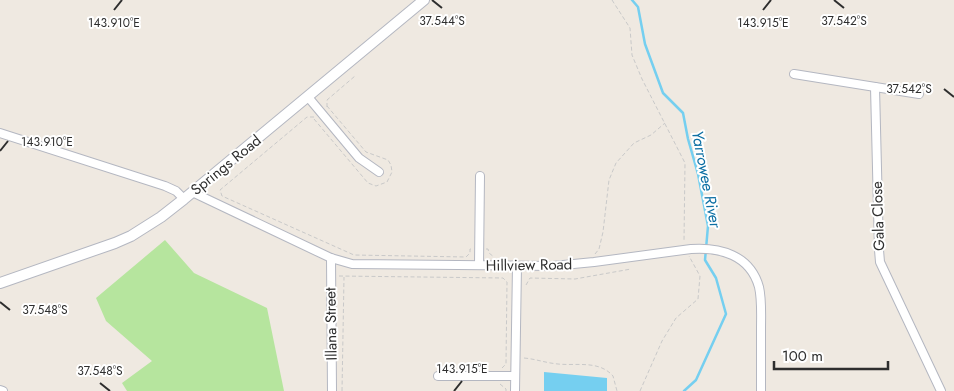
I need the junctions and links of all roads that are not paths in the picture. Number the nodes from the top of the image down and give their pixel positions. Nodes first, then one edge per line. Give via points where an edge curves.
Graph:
1 (424, 0) edge
2 (794, 74) dead end
3 (875, 87) junction
4 (919, 94) dead end
5 (308, 97) junction
6 (0, 133) edge
7 (379, 172) dead end
8 (480, 176) dead end
9 (192, 192) junction
10 (184, 198) junction
11 (331, 258) junction
12 (479, 265) junction
13 (517, 266) junction
14 (0, 282) edge
15 (438, 376) dead end
16 (515, 376) junction
17 (332, 391) edge
18 (515, 391) edge
19 (762, 391) edge
20 (941, 391) edge

1 - 5 street, Springs Road
2 - 3 street
3 - 4 street
3 - 20 street, Gala Close via 880,262
5 - 7 street via 359,158
5 - 9 street, Springs Road
6 - 10 street via 165,186
8 - 12 street
9 - 10 street, Springs Road
9 - 11 street, Hillview Road
10 - 14 street, Springs Road via 131,236
11 - 12 street, Hillview Road via 361,264
11 - 17 street, Illana Street
12 - 13 street, Hillview Road
13 - 16 street
13 - 19 street, Hillview Road via 587,263 708,248 737,257 758,284
15 - 16 street
16 - 18 street

